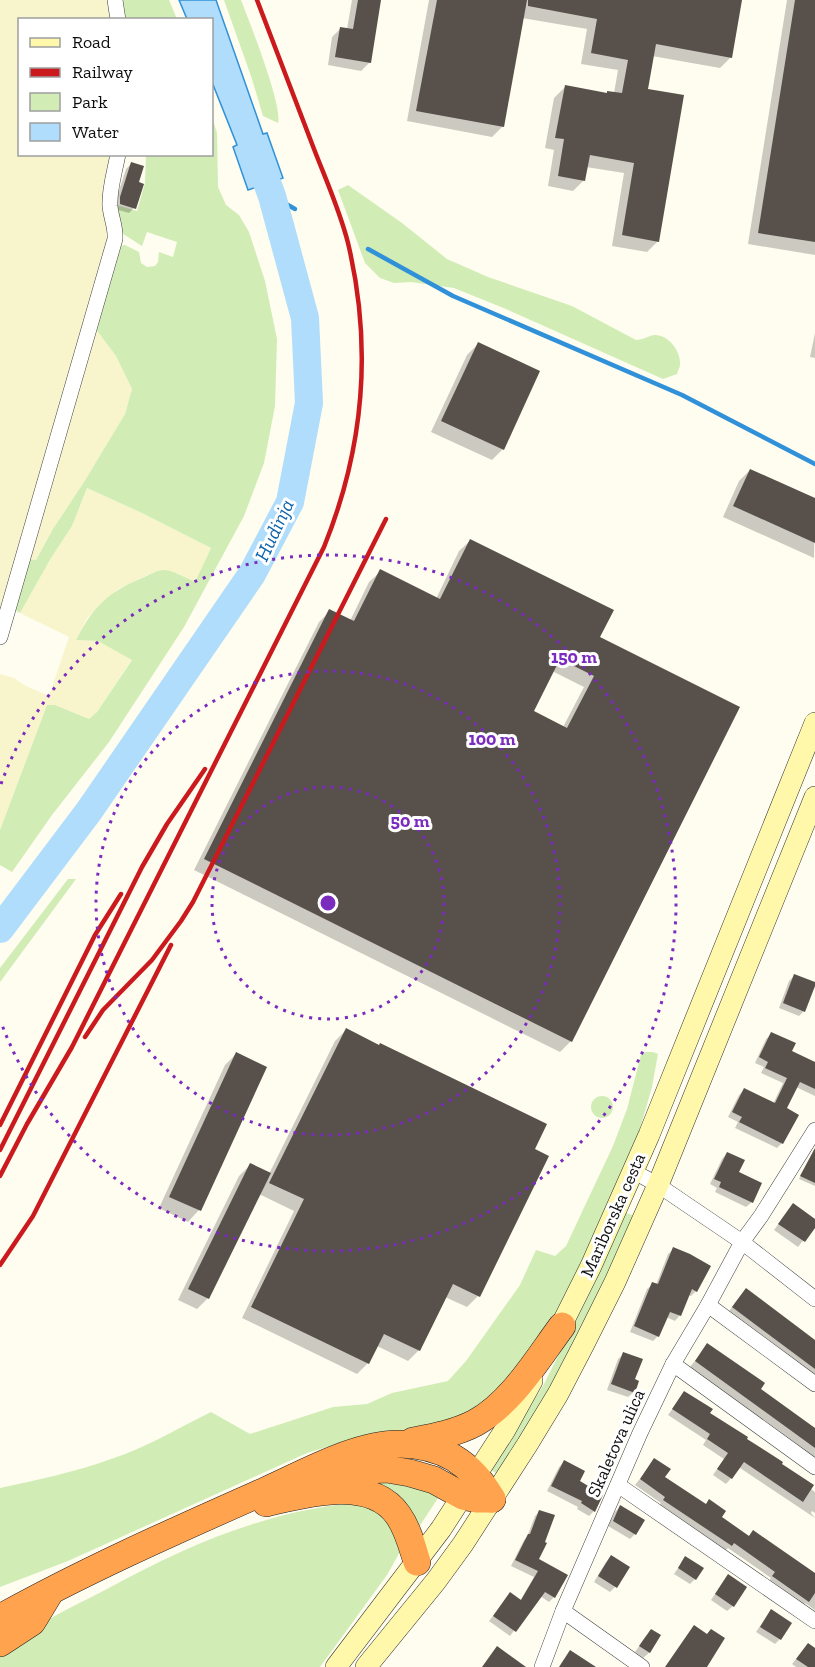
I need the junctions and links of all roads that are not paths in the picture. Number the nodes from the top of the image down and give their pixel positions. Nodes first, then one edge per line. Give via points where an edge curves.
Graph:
1 (115, 0) edge
2 (118, 18) edge
3 (118, 156) edge
4 (0, 637) edge
5 (815, 723) edge
6 (815, 797) edge
7 (815, 1130) edge
8 (633, 1172) junction
9 (658, 1185) junction
10 (742, 1242) junction
11 (815, 1299) edge
12 (708, 1305) junction
13 (562, 1326) junction
14 (673, 1364) junction
15 (815, 1384) edge
16 (400, 1444) junction
17 (815, 1467) edge
18 (307, 1472) junction
19 (618, 1485) junction
20 (470, 1486) junction
21 (492, 1499) junction
22 (206, 1517) junction
23 (417, 1562) junction
24 (78, 1577) junction
25 (52, 1589) junction
26 (0, 1598) edge
27 (563, 1611) junction
28 (0, 1618) edge
29 (815, 1621) edge
30 (0, 1643) edge
31 (336, 1667) edge
32 (366, 1667) edge
33 (542, 1667) edge
34 (642, 1667) edge

1 - 2 street
3 - 4 street via 110,194 115,239
5 - 8 main road, Mariborska cesta
6 - 9 main road, Mariborska cesta
7 - 10 street, Skaletova ulica
8 - 9 street
8 - 13 main road, Mariborska cesta
9 - 10 street
9 - 21 main road, Mariborska cesta via 615,1282 558,1394
10 - 11 street
10 - 12 street, Skaletova ulica
12 - 14 street, Skaletova ulica
12 - 15 street
13 - 16 highway via 496,1409 475,1423
13 - 20 main road, Mariborska cesta
14 - 17 street
14 - 19 street, Skaletova ulica
16 - 18 highway via 357,1450
16 - 20 highway via 446,1453 463,1464
18 - 20 highway via 387,1469
18 - 22 highway
19 - 27 street, Skaletova ulica
19 - 29 street
20 - 21 highway via 477,1499
20 - 23 main road, Mariborska cesta
21 - 32 main road, Mariborska cesta via 436,1581
22 - 23 highway via 292,1497 332,1491 362,1492 387,1503 397,1514
22 - 24 highway
23 - 31 main road, Mariborska cesta
24 - 25 highway
24 - 26 highway via 50,1576
25 - 28 highway
25 - 30 highway via 32,1622
27 - 33 street, Skaletova ulica
27 - 34 street

